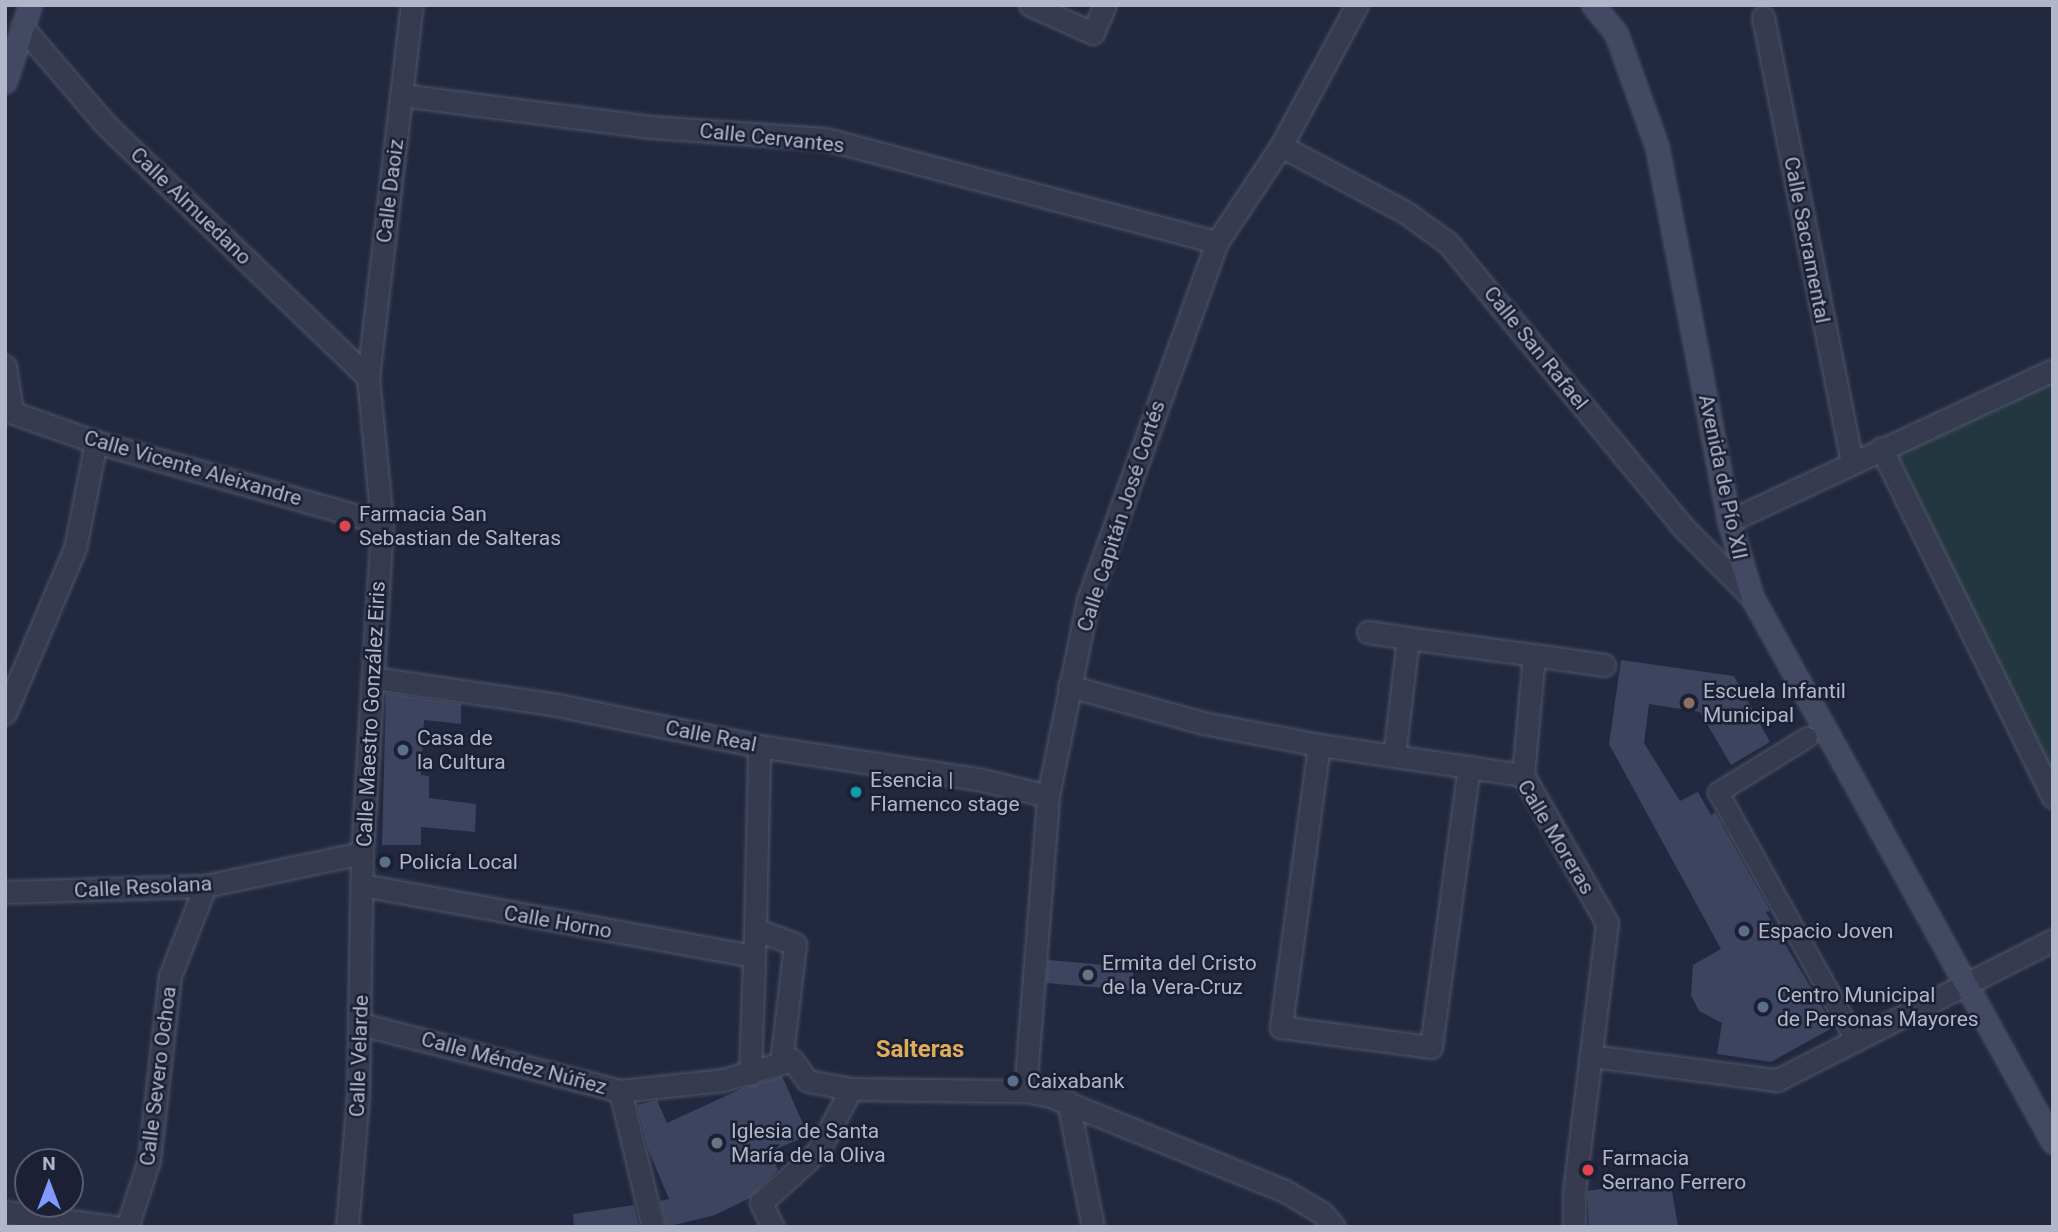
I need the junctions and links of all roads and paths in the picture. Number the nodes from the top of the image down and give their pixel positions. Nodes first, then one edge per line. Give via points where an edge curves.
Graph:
1 (30, 5) edge
2 (412, 5) edge
3 (1030, 5) edge
4 (1105, 5) edge
5 (1357, 5) edge
6 (1593, 5) edge
7 (1763, 17) dead end
8 (22, 27) junction
9 (7, 66) edge
10 (401, 96) junction
11 (1282, 146) junction
12 (1217, 242) junction
13 (5, 366) edge
14 (2053, 370) edge
15 (368, 377) junction
16 (9, 411) edge
17 (96, 442) junction
18 (1881, 448) junction
19 (1852, 462) junction
20 (1729, 521) junction
21 (382, 523) junction
22 (1752, 597) junction
23 (1368, 632) dead end
24 (1408, 638) junction
25 (1534, 655) junction
26 (1604, 666) dead end
27 (373, 678) junction
28 (1069, 687) junction
29 (5, 713) edge
30 (1807, 737) dead end
31 (1319, 745) junction
32 (759, 746) junction
33 (1394, 756) junction
34 (1469, 767) junction
35 (1523, 775) junction
36 (1048, 796) junction
37 (2053, 797) edge
38 (362, 853) junction
39 (362, 885) junction
40 (205, 886) junction
41 (5, 892) edge
42 (755, 929) junction
43 (2053, 940) edge
44 (754, 956) junction
45 (1964, 986) junction
46 (361, 1024) junction
47 (1856, 1041) junction
48 (1591, 1056) junction
49 (781, 1063) junction
50 (750, 1074) junction
51 (850, 1089) junction
52 (620, 1091) junction
53 (1025, 1091) junction
54 (1068, 1102) junction
55 (2053, 1142) edge
56 (5, 1212) edge
57 (115, 1227) edge
58 (127, 1227) edge
59 (347, 1227) edge
60 (653, 1227) edge
61 (773, 1227) edge
62 (1093, 1227) edge
63 (1334, 1227) edge
64 (1574, 1227) edge

1 - 8 main road
2 - 10 street, Calle Daoiz
3 - 4 street via 1093,33
5 - 11 street, Calle Capitán José Cortés
6 - 20 main road, Avenida de Pío XII via 1616,33 1657,147
7 - 19 street, Calle Sacramental
8 - 9 main road
8 - 15 street, Calle Almuedano via 106,125
10 - 12 street, Calle Cervantes via 651,127 826,139
10 - 15 street, Calle Daoiz
11 - 12 street, Calle Capitán José Cortés
11 - 22 street, Calle San Rafael via 1405,212 1448,243 1683,527
12 - 28 street, Calle Capitán José Cortés via 1088,600
13 - 16 street
14 - 18 street
15 - 21 street, Calle Maestro González Eiris
16 - 17 street, Calle Vicente Aleixandre
17 - 21 street, Calle Vicente Aleixandre
17 - 29 street via 75,548
18 - 19 street
18 - 37 street
19 - 20 street
20 - 22 main road, Avenida de Pío XII
21 - 27 street, Calle Maestro González Eiris
22 - 45 main road, Avenida de Pío XII
23 - 24 street
24 - 25 street
24 - 33 street
25 - 26 street
25 - 35 street
27 - 32 street, Calle Real via 557,705
27 - 38 street, Calle Maestro González Eiris
28 - 31 street, Calle Moreras via 1203,723
28 - 36 street, Calle Capitán José Cortés
30 - 47 street via 1718,792
31 - 33 street, Calle Moreras
31 - 34 street via 1282,1027 1431,1047
32 - 36 street, Calle Real via 978,779
32 - 42 street
33 - 34 street, Calle Moreras
34 - 35 street, Calle Moreras
35 - 48 street, Calle Moreras via 1607,923
36 - 53 street, Calle Capitán José Cortés
38 - 39 street, Calle Maestro González Eiris
38 - 40 street, Calle Resolana
39 - 44 street, Calle Horno
39 - 46 street, Calle Velarde
40 - 41 street, Calle Resolana
40 - 58 street, Calle Severo Ochoa via 170,976 149,1160
42 - 44 street
42 - 49 street via 795,944
43 - 45 street
44 - 50 street
45 - 47 street
45 - 55 main road, Avenida de Pío XII
46 - 52 street, Calle Méndez Núñez
46 - 59 street, Calle Velarde
47 - 48 street via 1777,1080
48 - 64 street, Calle Moreras
49 - 50 street, Calle Méndez Núñez
49 - 51 street via 792,1060 808,1081
50 - 52 street, Calle Méndez Núñez
51 - 53 street
51 - 61 street via 818,1151 761,1203
52 - 60 street
53 - 54 street
54 - 62 street
54 - 63 street via 1285,1191 1322,1213
56 - 57 street

